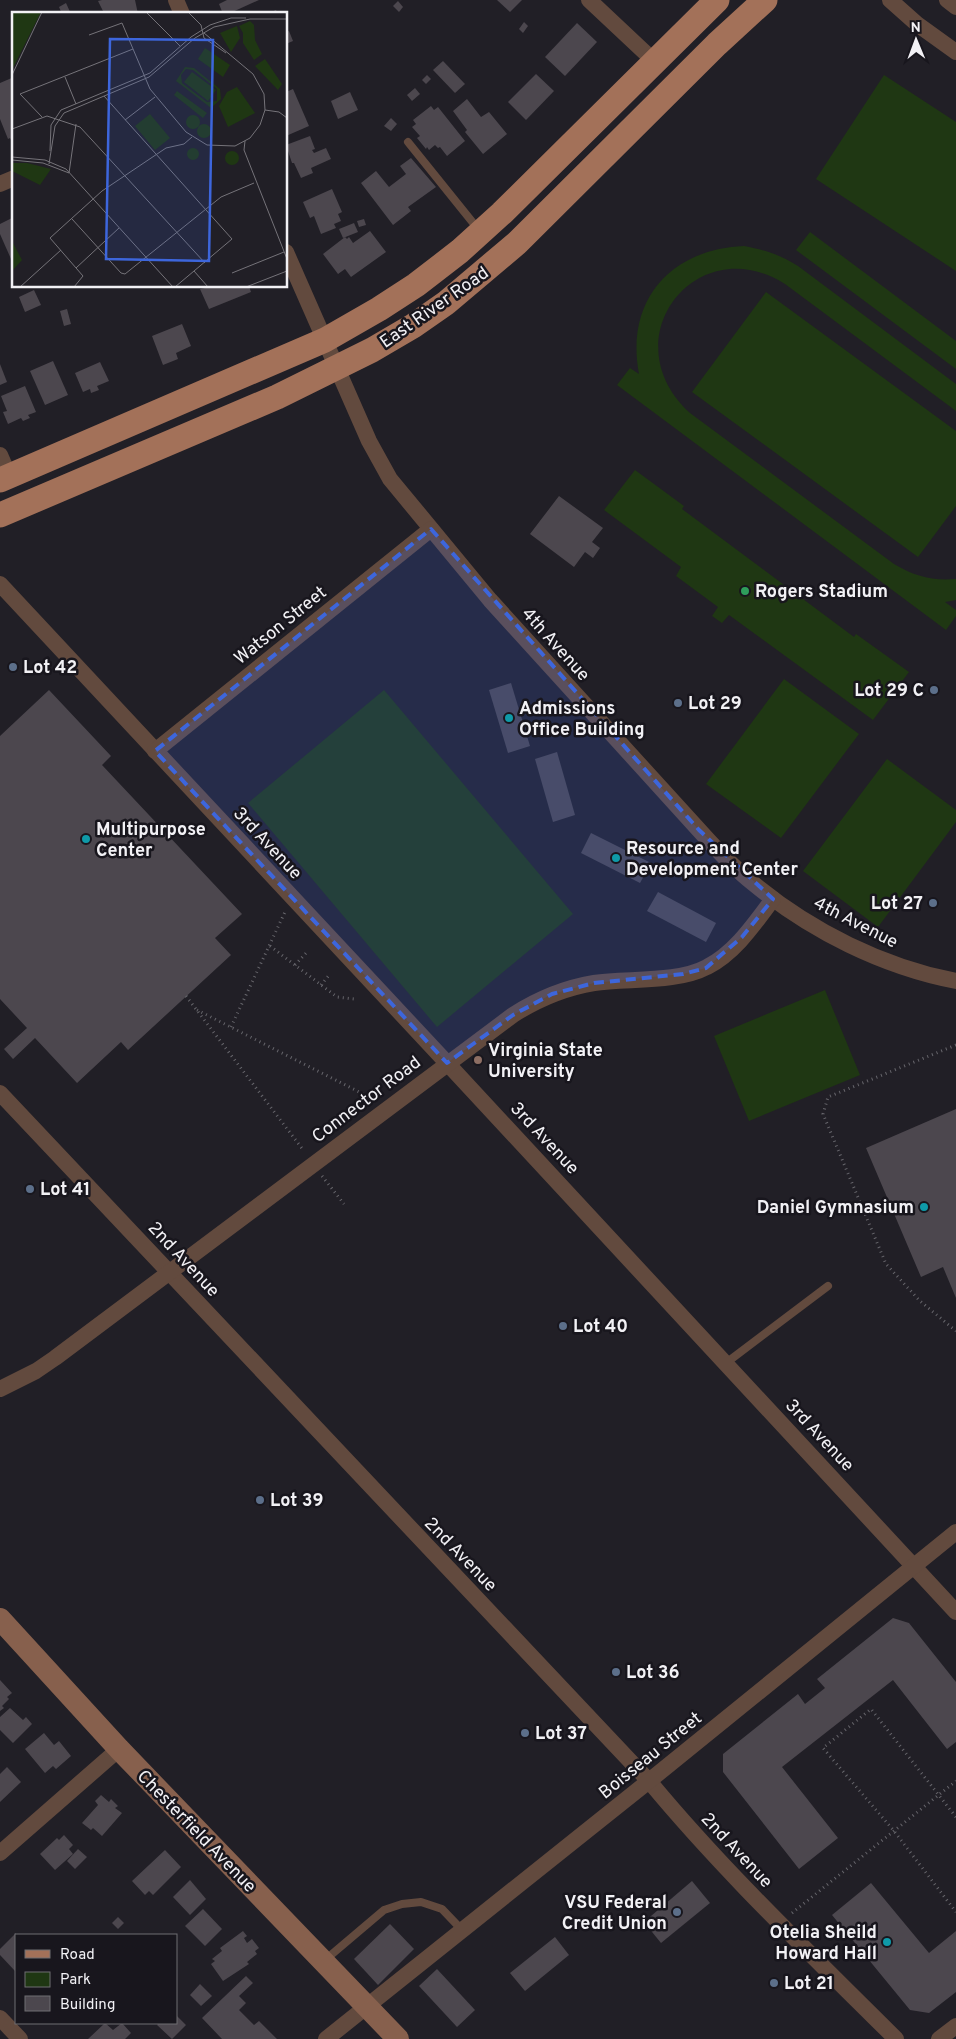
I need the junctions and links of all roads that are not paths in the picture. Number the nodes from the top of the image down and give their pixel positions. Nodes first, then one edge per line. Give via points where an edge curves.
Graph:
1 (176, 0) edge
2 (589, 0) edge
3 (717, 0) edge
4 (765, 0) edge
5 (890, 0) edge
6 (947, 0) edge
7 (956, 7) edge
8 (181, 12) edge
9 (956, 52) edge
10 (654, 61) junction
11 (408, 142) dead end
12 (12, 179) edge
13 (0, 184) edge
14 (481, 233) junction
15 (288, 257) edge
16 (325, 340) junction
17 (338, 367) junction
18 (3, 470) edge
19 (0, 515) edge
20 (431, 530) junction
21 (0, 584) edge
22 (155, 752) junction
23 (774, 899) junction
24 (956, 981) edge
25 (447, 1063) junction
26 (0, 1093) edge
27 (169, 1272) junction
28 (828, 1286) dead end
29 (726, 1363) junction
30 (0, 1389) edge
31 (956, 1532) edge
32 (914, 1567) junction
33 (956, 1612) edge
34 (0, 1619) edge
35 (118, 1749) junction
36 (649, 1781) junction
37 (0, 1853) edge
38 (463, 1931) junction
39 (323, 1961) junction
40 (368, 2007) junction
41 (0, 2018) edge
42 (956, 2026) edge
43 (20, 2039) edge
44 (326, 2039) edge
45 (398, 2039) edge
46 (896, 2039) edge
47 (939, 2039) edge

1 - 8 street
2 - 10 street
3 - 10 main road, East River Road
4 - 17 main road, East River Road via 489,268 413,326
5 - 9 street
6 - 7 street
10 - 14 main road, East River Road
11 - 14 lane
12 - 13 street
14 - 16 main road, East River Road via 416,285
15 - 16 street, 4th Avenue
16 - 17 street, 4th Avenue
16 - 18 main road, East River Road
17 - 19 main road, East River Road via 277,397
17 - 20 street, 4th Avenue via 380,464
20 - 22 street, Watson Street
20 - 23 street, 4th Avenue via 520,634 699,830 740,872
21 - 22 street, 3rd Avenue
22 - 25 street, 3rd Avenue
23 - 24 street, 4th Avenue via 840,940 872,955 914,971
23 - 25 street, Connector Road via 726,954 706,968 683,974 594,983 552,994 512,1015
25 - 27 street, Connector Road
25 - 29 street, 3rd Avenue
26 - 27 street, 2nd Avenue
27 - 30 street, Connector Road via 55,1358
27 - 36 street, 2nd Avenue
28 - 29 lane
29 - 32 street, 3rd Avenue
31 - 32 street, Boisseau Street
32 - 33 street, 3rd Avenue
32 - 36 street, Boisseau Street
34 - 35 main road, Chesterfield Avenue
35 - 37 street
35 - 39 main road, Chesterfield Avenue
36 - 38 street, Boisseau Street
36 - 46 street, 2nd Avenue via 691,1832
38 - 39 lane via 442,1909 422,1902 402,1904 384,1910
38 - 40 street, Boisseau Street
39 - 40 main road, Chesterfield Avenue
40 - 44 street, Boisseau Street
40 - 45 main road, Chesterfield Avenue
41 - 43 street
42 - 47 street

